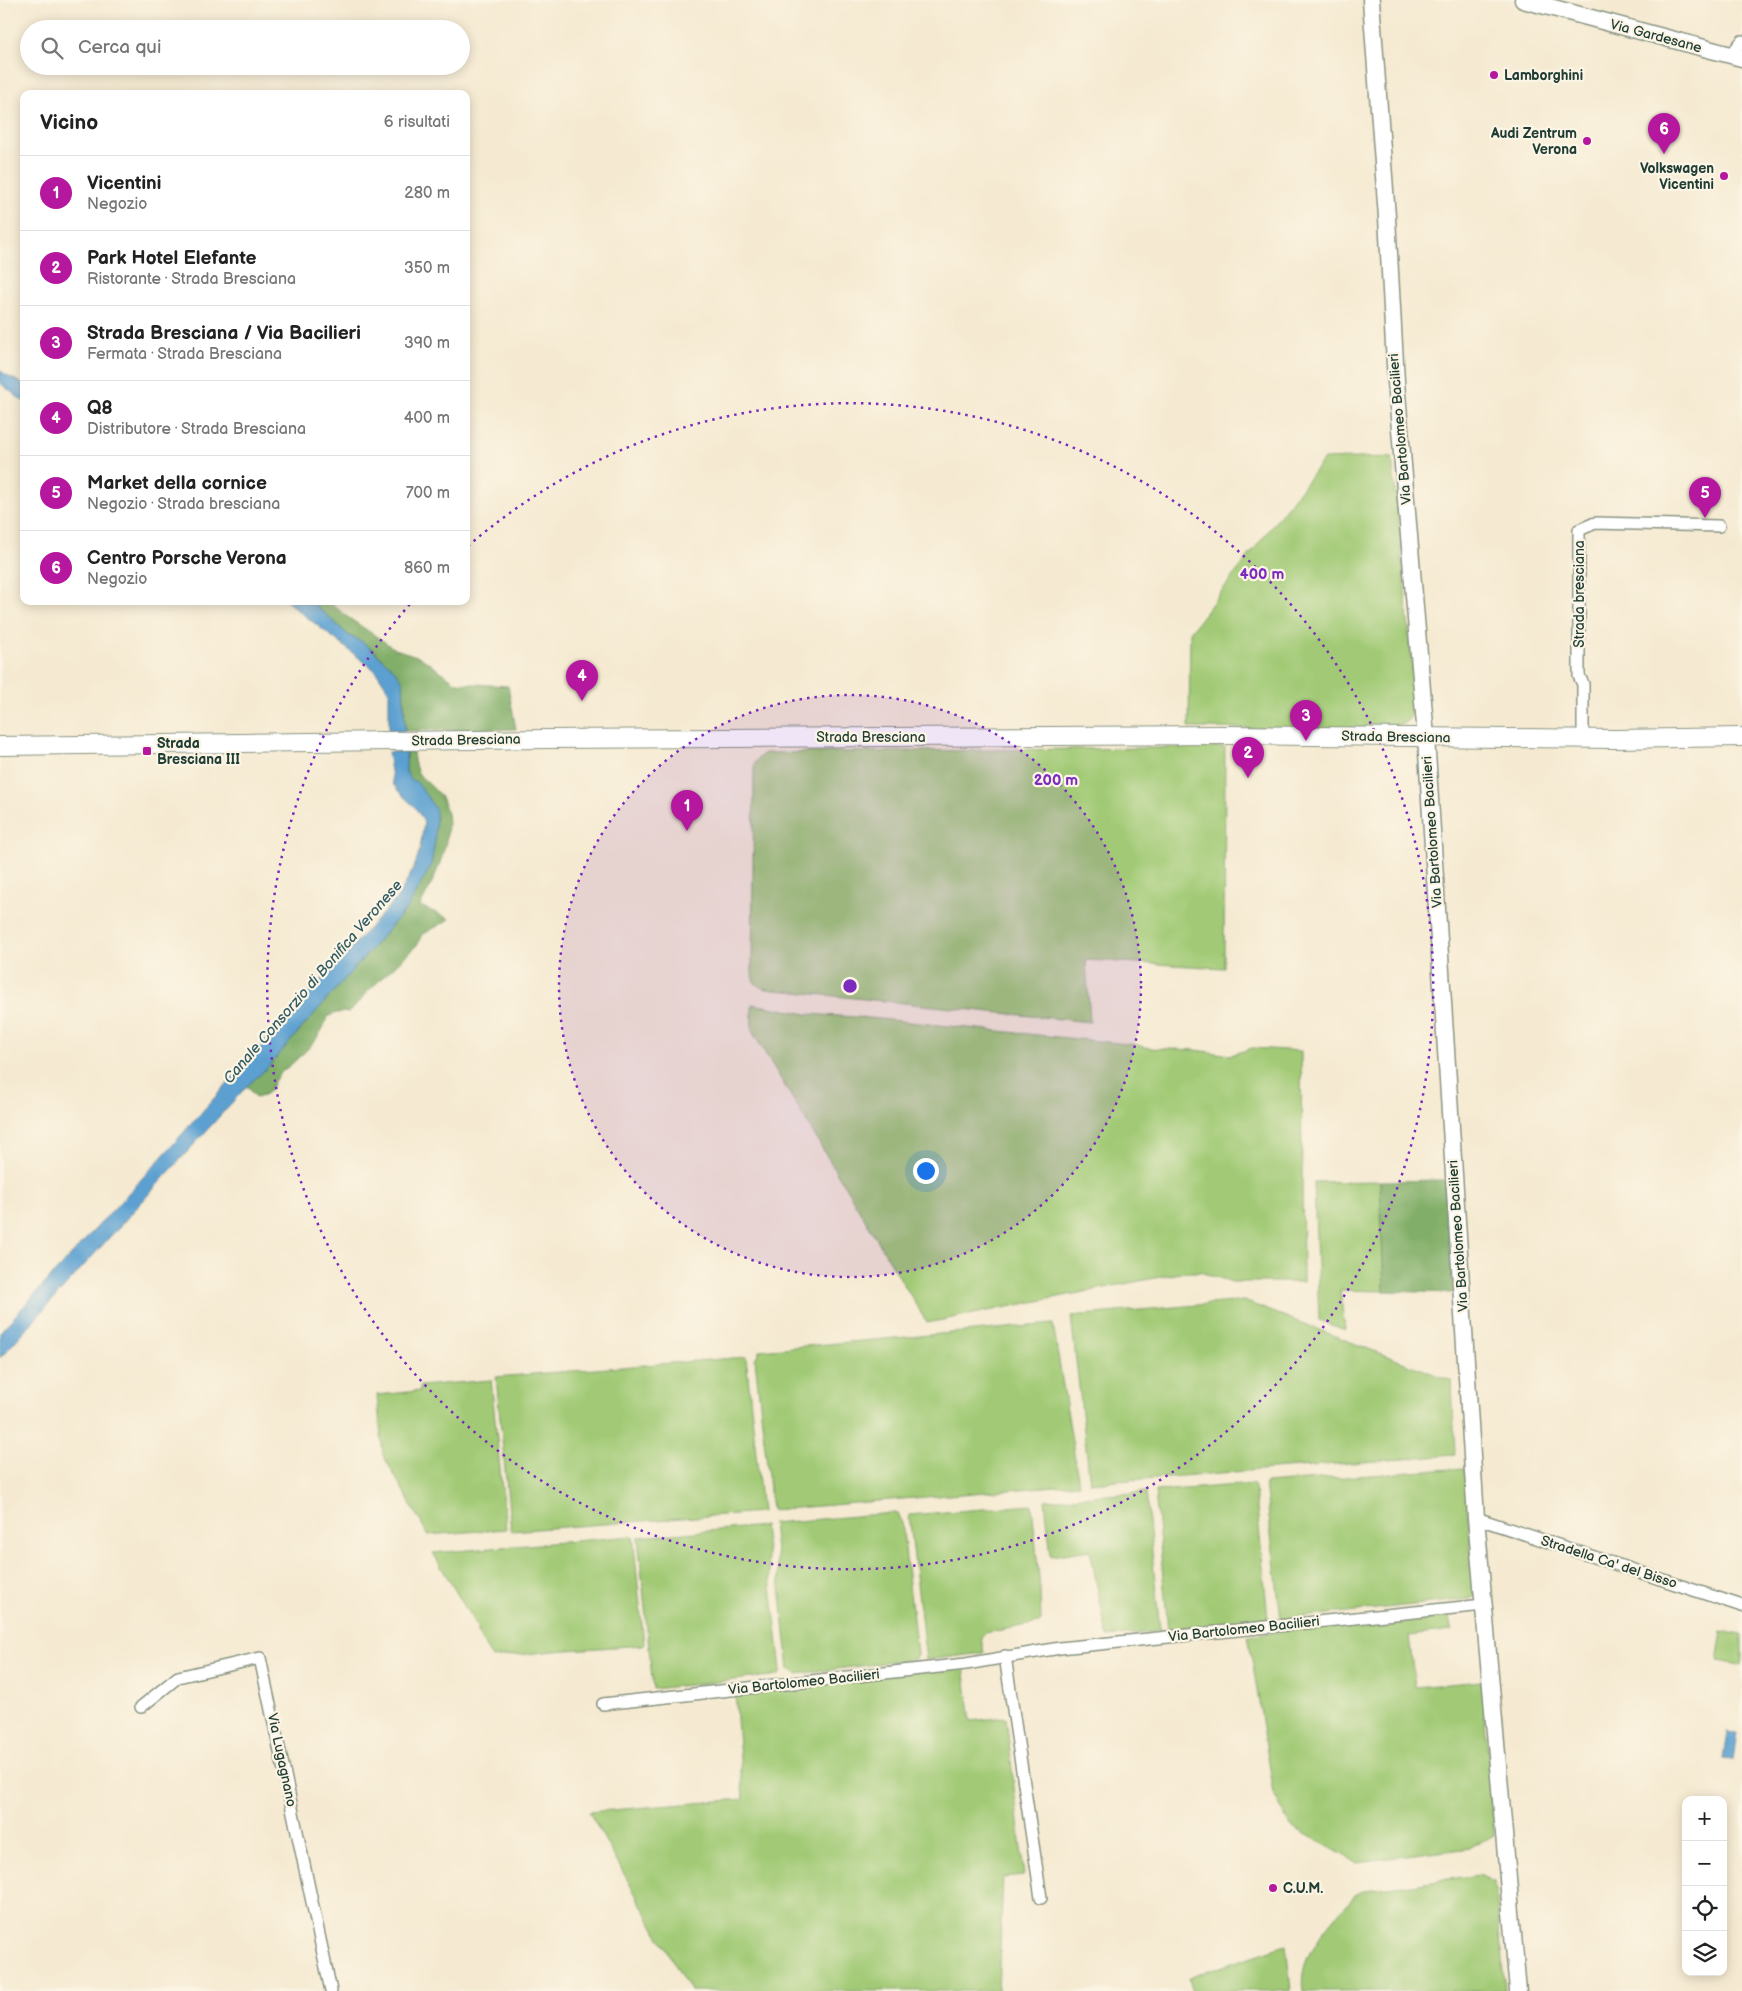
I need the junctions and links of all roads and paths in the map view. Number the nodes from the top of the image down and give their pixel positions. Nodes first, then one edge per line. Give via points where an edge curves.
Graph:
1 (1371, 0) edge
2 (1523, 0) edge
3 (1742, 40) edge
4 (1736, 57) edge
5 (1719, 526) dead end
6 (1426, 737) junction
7 (1742, 737) edge
8 (1583, 739) junction
9 (0, 746) edge
10 (1476, 1518) junction
11 (1484, 1605) junction
12 (1742, 1606) edge
13 (1005, 1656) junction
14 (603, 1704) dead end
15 (141, 1707) dead end
16 (1041, 1898) dead end
17 (331, 1991) edge
18 (1518, 1991) edge

1 - 6 street, Via Bartolomeo Bacilieri via 1396,382
2 - 4 street, Via Gardesane
3 - 4 street, Via Gardesane
5 - 8 street, Strada bresciana via 1595,522 1578,530
6 - 8 main road, Strada Bresciana
6 - 9 main road, Strada Bresciana via 1214,735
6 - 10 street, Via Bartolomeo Bacilieri
7 - 8 main road, Strada Bresciana
10 - 11 street, Via Bartolomeo Bacilieri
10 - 12 street, Stradella Ca' del Bisso
11 - 13 street, Via Bartolomeo Bacilieri
11 - 18 street, Via Bartolomeo Bacilieri
13 - 14 street, Via Bartolomeo Bacilieri via 966,1664
13 - 16 street
15 - 17 street, Via Lugagnano via 178,1677 260,1658

